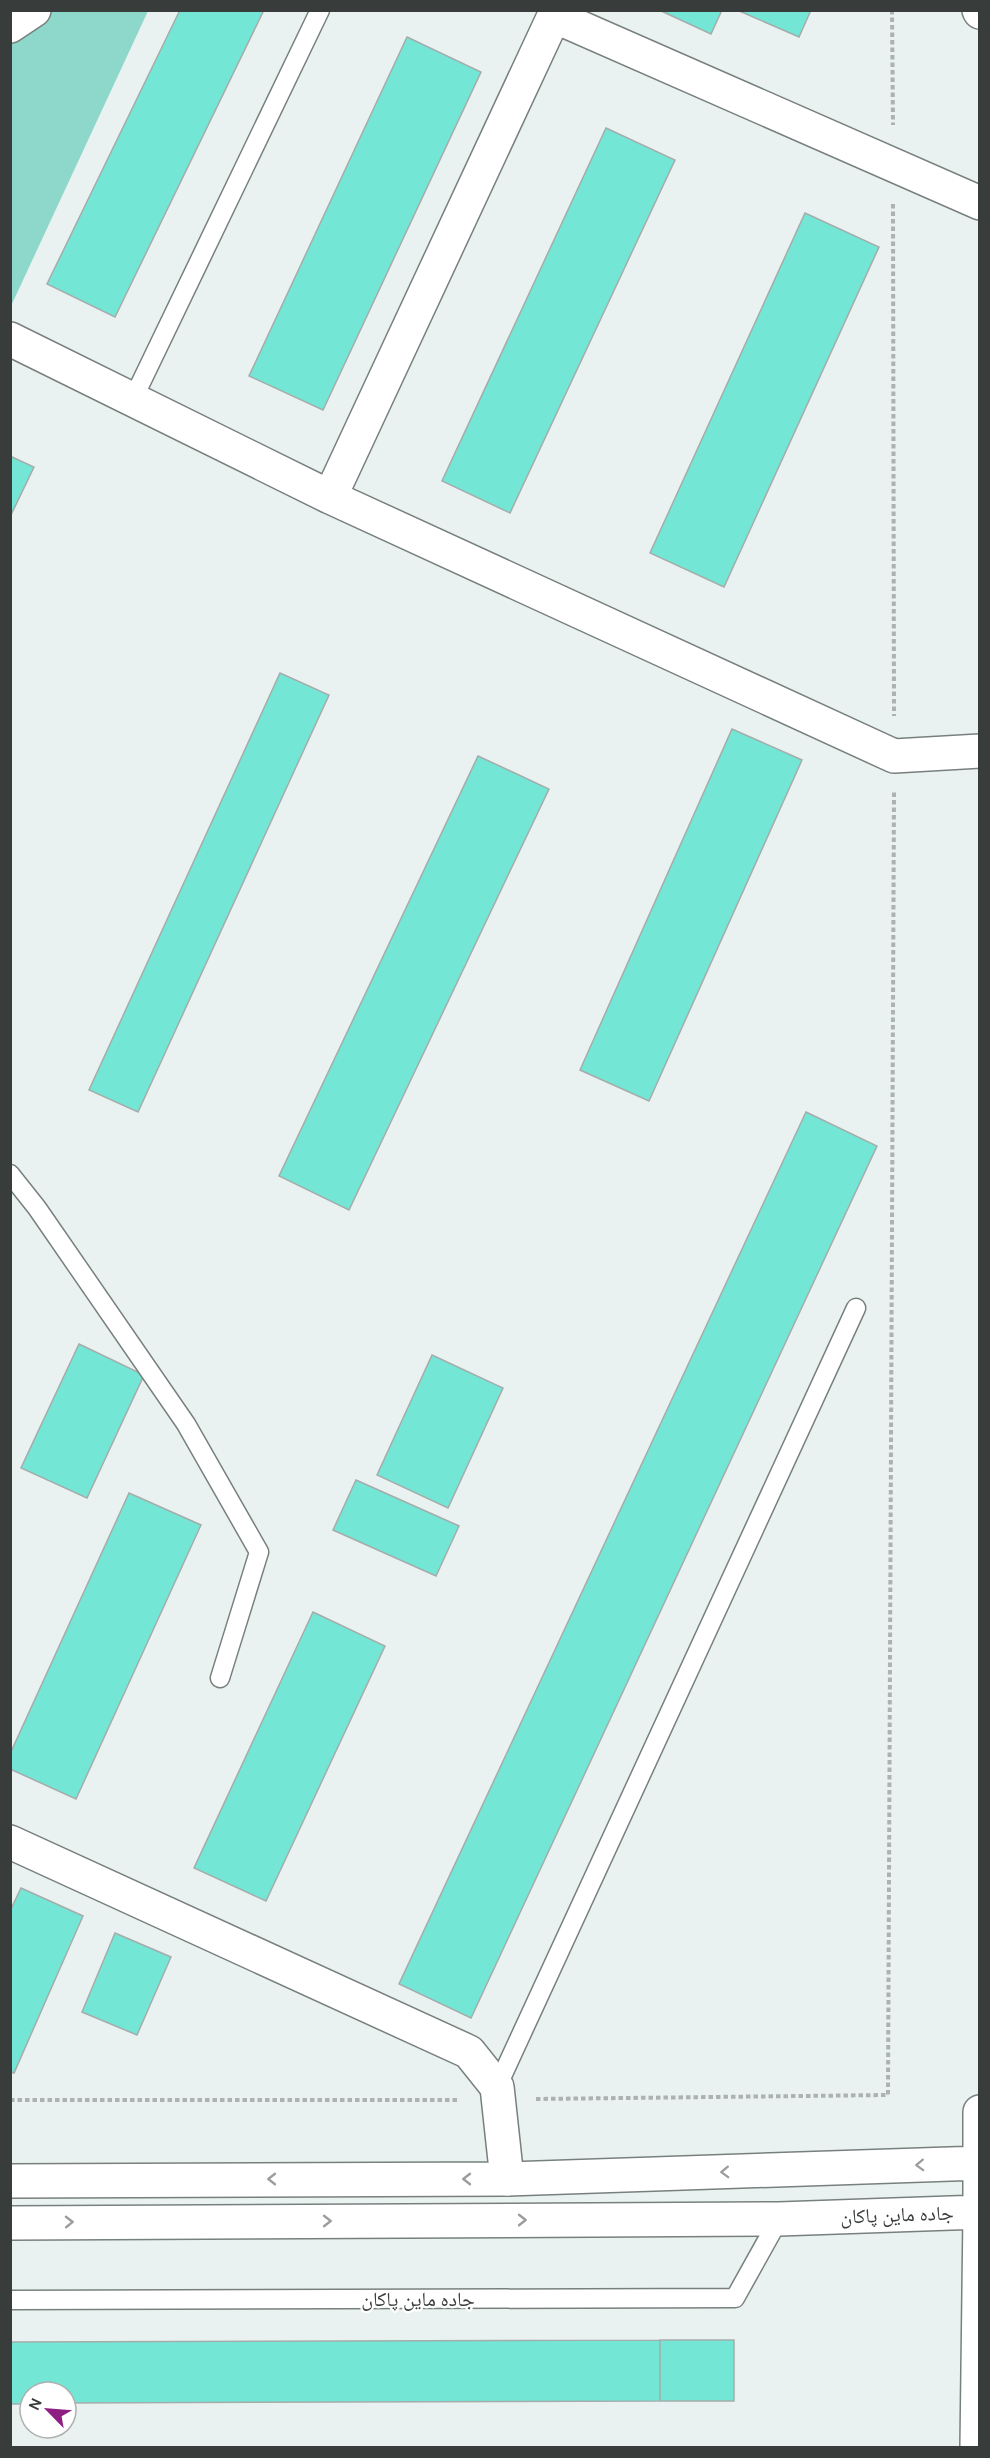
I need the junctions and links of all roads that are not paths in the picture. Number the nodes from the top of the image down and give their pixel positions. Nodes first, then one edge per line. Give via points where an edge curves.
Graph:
1 (34, 10) edge
2 (320, 10) edge
3 (10, 26) edge
4 (980, 203) edge
5 (10, 339) edge
6 (133, 399) junction
7 (330, 496) junction
8 (980, 751) edge
9 (10, 1174) edge
10 (856, 1308) dead end
11 (220, 1678) dead end
12 (10, 1842) edge
13 (498, 2093) junction
14 (980, 2112) edge
15 (979, 2163) edge
16 (507, 2179) junction
17 (10, 2181) edge
18 (980, 2212) edge
19 (779, 2219) junction
20 (10, 2223) edge
21 (10, 2300) edge
22 (977, 2448) edge

1 - 3 street
2 - 6 lane
4 - 7 street via 554,16
5 - 6 street
6 - 7 street
7 - 8 street via 894,756
9 - 11 lane via 186,1424 258,1552
10 - 13 lane
12 - 13 street via 469,2052
13 - 16 street
14 - 15 street
15 -> 16 street
15 - 18 street
16 -> 17 street
18 - 19 street, جاده ماین پاکان
18 - 22 street
20 -> 19 street, جاده ماین پاکان
19 - 21 lane, جاده ماین پاکان via 735,2298

